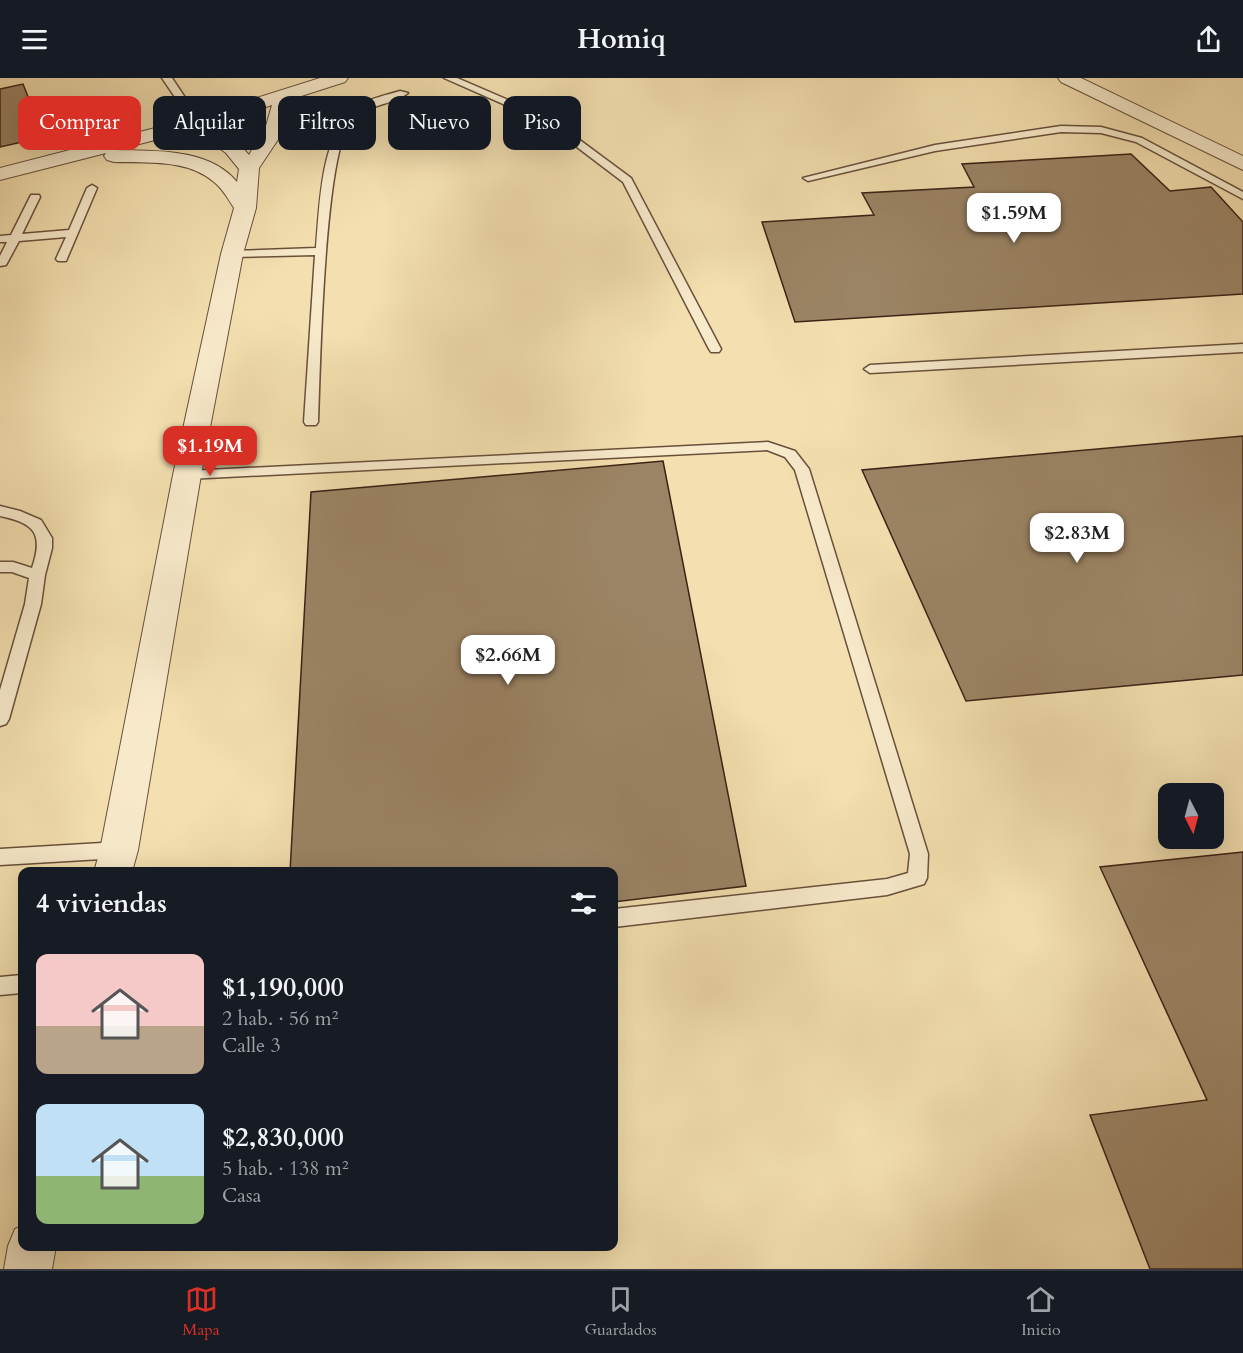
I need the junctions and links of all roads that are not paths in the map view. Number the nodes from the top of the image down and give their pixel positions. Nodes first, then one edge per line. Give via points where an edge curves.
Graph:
1 (166, 78) edge
2 (339, 78) edge
3 (449, 78) edge
4 (1067, 78) edge
5 (403, 93) dead end
6 (178, 96) edge
7 (283, 96) edge
8 (278, 120) edge
9 (153, 135) edge
10 (234, 150) edge
11 (80, 155) junction
12 (1243, 164) edge
13 (249, 168) junction
14 (0, 174) edge
15 (808, 178) dead end
16 (92, 188) dead end
17 (1243, 196) edge
18 (35, 197) dead end
19 (245, 208) junction
20 (74, 233) junction
21 (15, 238) junction
22 (0, 239) edge
23 (321, 251) junction
24 (232, 254) junction
25 (62, 259) dead end
26 (2, 263) dead end
27 (1243, 348) edge
28 (715, 349) dead end
29 (870, 369) dead end
30 (311, 422) dead end
31 (187, 475) junction
32 (0, 511) edge
33 (0, 567) edge
34 (37, 575) junction
35 (0, 719) edge
36 (0, 857) edge
37 (116, 861) edge
38 (618, 918) edge
39 (18, 984) edge
40 (0, 986) edge
41 (31, 1251) edge
42 (28, 1269) edge

1 - 6 lane
2 - 7 street
3 - 28 lane via 547,120 627,180
4 - 12 street
5 - 23 lane via 363,106 346,121 338,136
8 - 13 street
9 - 11 street
10 - 13 street
11 - 14 street
11 - 19 street via 167,157 199,166 220,175
13 - 19 street
15 - 17 lane via 935,148 1061,129 1101,130 1139,140
16 - 20 lane
18 - 21 lane
19 - 24 street
20 - 21 lane
20 - 25 lane
21 - 22 lane
21 - 26 lane
23 - 24 lane
23 - 30 lane
24 - 31 street
27 - 29 lane
31 - 37 street
31 - 38 lane via 768,446 790,453 802,469 919,854 917,878 887,887
32 - 34 lane via 27,516 44,533 46,551
33 - 34 lane
34 - 35 lane via 33,604
36 - 37 lane
39 - 40 lane
41 - 42 street

